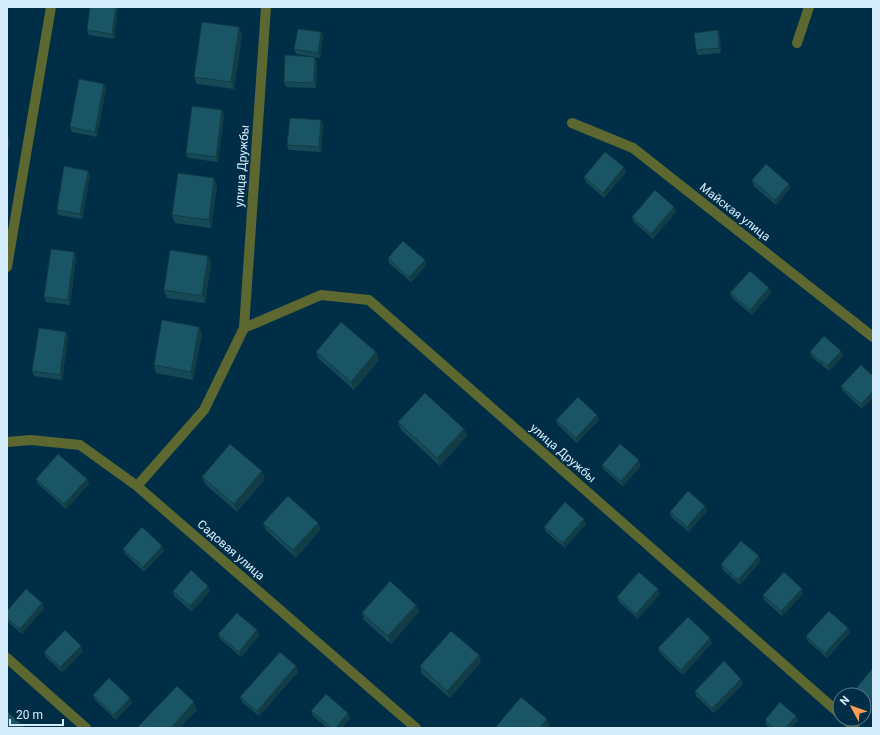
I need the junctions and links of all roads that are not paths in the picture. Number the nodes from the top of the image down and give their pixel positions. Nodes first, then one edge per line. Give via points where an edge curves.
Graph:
1 (51, 7) edge
2 (266, 7) edge
3 (809, 7) edge
4 (797, 43) dead end
5 (572, 123) dead end
6 (7, 267) edge
7 (244, 328) junction
8 (873, 337) edge
9 (7, 442) edge
10 (137, 486) junction
11 (7, 658) edge
12 (832, 707) edge
13 (86, 728) edge
14 (416, 728) edge

1 - 6 street
2 - 7 street, улица Дружбы
3 - 4 street
5 - 8 street, Майская улица via 633,148
7 - 10 street, улица Дружбы via 204,410
7 - 12 street, улица Дружбы via 321,295 369,300
9 - 10 street, Садовая улица via 30,440 80,445
10 - 14 street, Садовая улица
11 - 13 street

